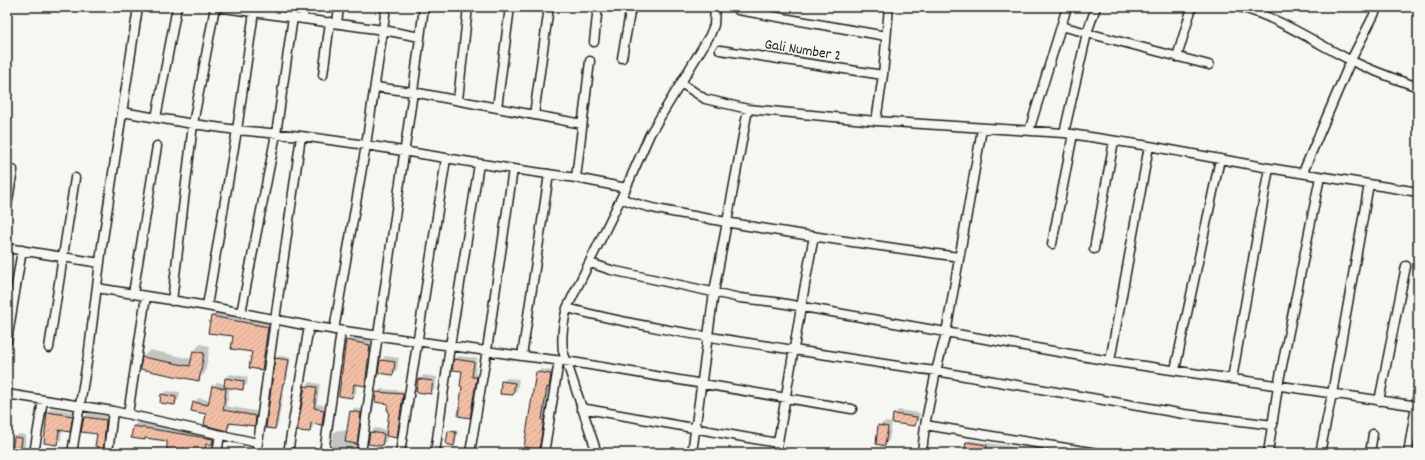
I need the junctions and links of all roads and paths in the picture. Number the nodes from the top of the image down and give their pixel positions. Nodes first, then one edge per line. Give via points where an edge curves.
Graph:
1 (138, 7) edge
2 (177, 7) edge
3 (216, 7) edge
4 (304, 7) edge
5 (339, 7) edge
6 (386, 7) edge
7 (424, 7) edge
8 (468, 7) edge
9 (510, 7) edge
10 (549, 7) edge
11 (598, 7) edge
12 (631, 7) edge
13 (715, 7) edge
14 (889, 7) edge
15 (1067, 7) edge
16 (1096, 7) edge
17 (1192, 7) edge
18 (1240, 7) edge
19 (1378, 7) edge
20 (267, 10) edge
21 (738, 10) dead end
22 (254, 12) junction
23 (293, 17) junction
24 (303, 19) junction
25 (333, 23) junction
26 (1061, 26) junction
27 (383, 30) junction
28 (1088, 33) junction
29 (886, 36) junction
30 (420, 38) junction
31 (594, 42) dead end
32 (720, 50) dead end
33 (1177, 57) junction
34 (622, 58) dead end
35 (1351, 60) junction
36 (590, 61) dead end
37 (1209, 65) dead end
38 (323, 75) dead end
39 (882, 75) junction
40 (683, 84) junction
41 (375, 87) junction
42 (1418, 87) edge
43 (413, 92) junction
44 (458, 100) junction
45 (497, 108) junction
46 (748, 109) junction
47 (122, 112) junction
48 (534, 115) junction
49 (156, 118) junction
50 (876, 121) junction
51 (193, 124) junction
52 (582, 124) junction
53 (982, 129) junction
54 (237, 130) junction
55 (1029, 131) junction
56 (1064, 133) junction
57 (276, 134) junction
58 (1073, 134) junction
59 (301, 136) junction
60 (1114, 141) junction
61 (366, 145) junction
62 (158, 146) dead end
63 (1149, 146) junction
64 (404, 152) junction
65 (446, 159) junction
66 (1220, 159) junction
67 (480, 164) junction
68 (1269, 168) junction
69 (513, 169) junction
70 (13, 170) dead end
71 (1300, 173) junction
72 (549, 174) junction
73 (1320, 176) junction
74 (74, 178) dead end
75 (576, 178) junction
76 (1369, 184) junction
77 (626, 188) junction
78 (1418, 192) edge
79 (623, 199) junction
80 (7, 206) edge
81 (727, 222) junction
82 (814, 236) junction
83 (1052, 244) dead end
84 (7, 248) edge
85 (1094, 249) dead end
86 (22, 250) junction
87 (63, 257) junction
88 (959, 257) junction
89 (100, 263) junction
90 (593, 265) junction
91 (1406, 266) dead end
92 (97, 288) junction
93 (714, 292) junction
94 (133, 294) junction
95 (146, 296) junction
96 (172, 301) junction
97 (207, 306) junction
98 (800, 307) junction
99 (571, 309) junction
100 (241, 313) junction
101 (274, 320) junction
102 (309, 326) junction
103 (338, 330) junction
104 (946, 333) junction
105 (377, 336) junction
106 (708, 338) junction
107 (7, 341) edge
108 (418, 341) junction
109 (450, 346) junction
110 (48, 348) dead end
111 (487, 350) junction
112 (794, 350) junction
113 (522, 356) junction
114 (566, 361) junction
115 (1110, 361) junction
116 (1175, 370) junction
117 (936, 371) junction
118 (1232, 379) junction
119 (701, 384) junction
120 (1278, 386) junction
121 (7, 394) edge
122 (1332, 394) junction
123 (1418, 394) edge
124 (786, 398) junction
125 (43, 400) junction
126 (1379, 401) junction
127 (79, 405) junction
128 (1417, 406) edge
129 (584, 408) junction
130 (852, 409) dead end
131 (113, 411) junction
132 (128, 414) junction
133 (925, 425) junction
134 (1272, 425) junction
135 (695, 427) junction
136 (220, 434) junction
137 (1373, 434) dead end
138 (258, 443) junction
139 (777, 443) junction
140 (34, 453) edge
141 (72, 453) edge
142 (108, 453) edge
143 (216, 453) edge
144 (256, 453) edge
145 (288, 453) edge
146 (324, 453) edge
147 (360, 453) edge
148 (400, 453) edge
149 (435, 453) edge
150 (470, 453) edge
151 (544, 453) edge
152 (596, 453) edge
153 (692, 453) edge
154 (776, 453) edge
155 (922, 453) edge
156 (1097, 453) edge
157 (1268, 453) edge
158 (1320, 453) edge
159 (1370, 453) edge
160 (1408, 453) edge

1 - 47 street
2 - 49 street
3 - 22 street
3 - 51 street
4 - 24 street
5 - 25 street
6 - 27 street
7 - 30 street
8 - 44 street
9 - 45 street
10 - 48 street
11 - 31 street
12 - 34 street
13 - 40 street via 714,25 710,35
14 - 29 street
15 - 26 street
16 - 28 street
17 - 33 street
18 - 35 street via 1264,16
19 - 35 street
20 - 22 street
20 - 23 street
21 - 29 street
22 - 54 street
23 - 24 street
23 - 57 street
24 - 25 street
25 - 27 street
25 - 38 street
26 - 28 street
26 - 55 street
27 - 30 street
27 - 41 street
28 - 33 street
28 - 56 street
29 - 39 street
30 - 43 street
32 - 39 street, Gali Number 2
33 - 37 street
35 - 42 street
35 - 71 street via 1304,170
36 - 52 street
39 - 50 street
40 - 46 street via 705,99
40 - 77 street via 650,134
41 - 43 street
41 - 61 street
43 - 44 street
43 - 64 street
44 - 45 street
45 - 48 street
46 - 50 street
46 - 81 street
47 - 49 street
47 - 89 street
48 - 52 street
49 - 51 street
50 - 53 street
51 - 54 street
51 - 96 street
52 - 75 street
53 - 55 street
53 - 88 street
54 - 57 street
54 - 97 street
55 - 56 street
56 - 58 street
57 - 59 street
57 - 100 street
58 - 60 street
58 - 83 street
59 - 61 street
59 - 101 street
60 - 63 street
60 - 85 street
61 - 64 street
61 - 103 street
62 - 94 street
63 - 66 street
63 - 115 street
64 - 65 street
64 - 105 street
65 - 67 street
65 - 108 street
66 - 68 street
66 - 116 street
67 - 69 street
67 - 109 street
68 - 71 street
68 - 118 street
69 - 72 street
69 - 111 street
70 - 80 street
71 - 73 street
72 - 75 street
72 - 113 street
73 - 76 street
73 - 120 street
74 - 87 street
75 - 77 street
76 - 78 street
76 - 122 street
77 - 79 street
79 - 81 street
79 - 90 street
81 - 82 street
81 - 93 street
82 - 88 street
82 - 98 street
84 - 86 street
86 - 87 street
86 - 107 street
87 - 89 street
87 - 110 street
88 - 104 street
89 - 92 street
90 - 93 street
90 - 99 street
91 - 126 street
92 - 94 street
92 - 127 street
93 - 98 street
93 - 106 street
94 - 95 street
95 - 96 street
95 - 132 street
96 - 97 street
97 - 100 street
98 - 104 street
98 - 112 street
99 - 106 street
99 - 114 street via 563,323 561,340
100 - 101 street
101 - 102 street
101 - 138 street
102 - 103 street
102 - 145 street
103 - 105 street
103 - 146 street
104 - 115 street
104 - 117 street
105 - 108 street
105 - 147 street
106 - 112 street
106 - 119 street
108 - 109 street
108 - 148 street
109 - 111 street
109 - 149 street
111 - 113 street
111 - 150 street
112 - 117 street
112 - 124 street
113 - 114 street
114 - 119 street
114 - 129 street
114 - 151 street
115 - 116 street
116 - 118 street
117 - 133 street
117 - 134 street via 1184,414
118 - 120 street
119 - 124 street
119 - 135 street
120 - 122 street
120 - 134 street
121 - 125 street
122 - 126 street
122 - 158 street
123 - 128 street
124 - 130 street
124 - 139 street
125 - 127 street
125 - 140 street
126 - 128 street
127 - 131 street
127 - 141 street
128 - 160 street
129 - 135 street
129 - 152 street
131 - 132 street
131 - 142 street
132 - 136 street
133 - 155 street
133 - 156 street
134 - 157 street
135 - 139 street
135 - 153 street
136 - 138 street
136 - 143 street
137 - 159 street
138 - 144 street
139 - 154 street

